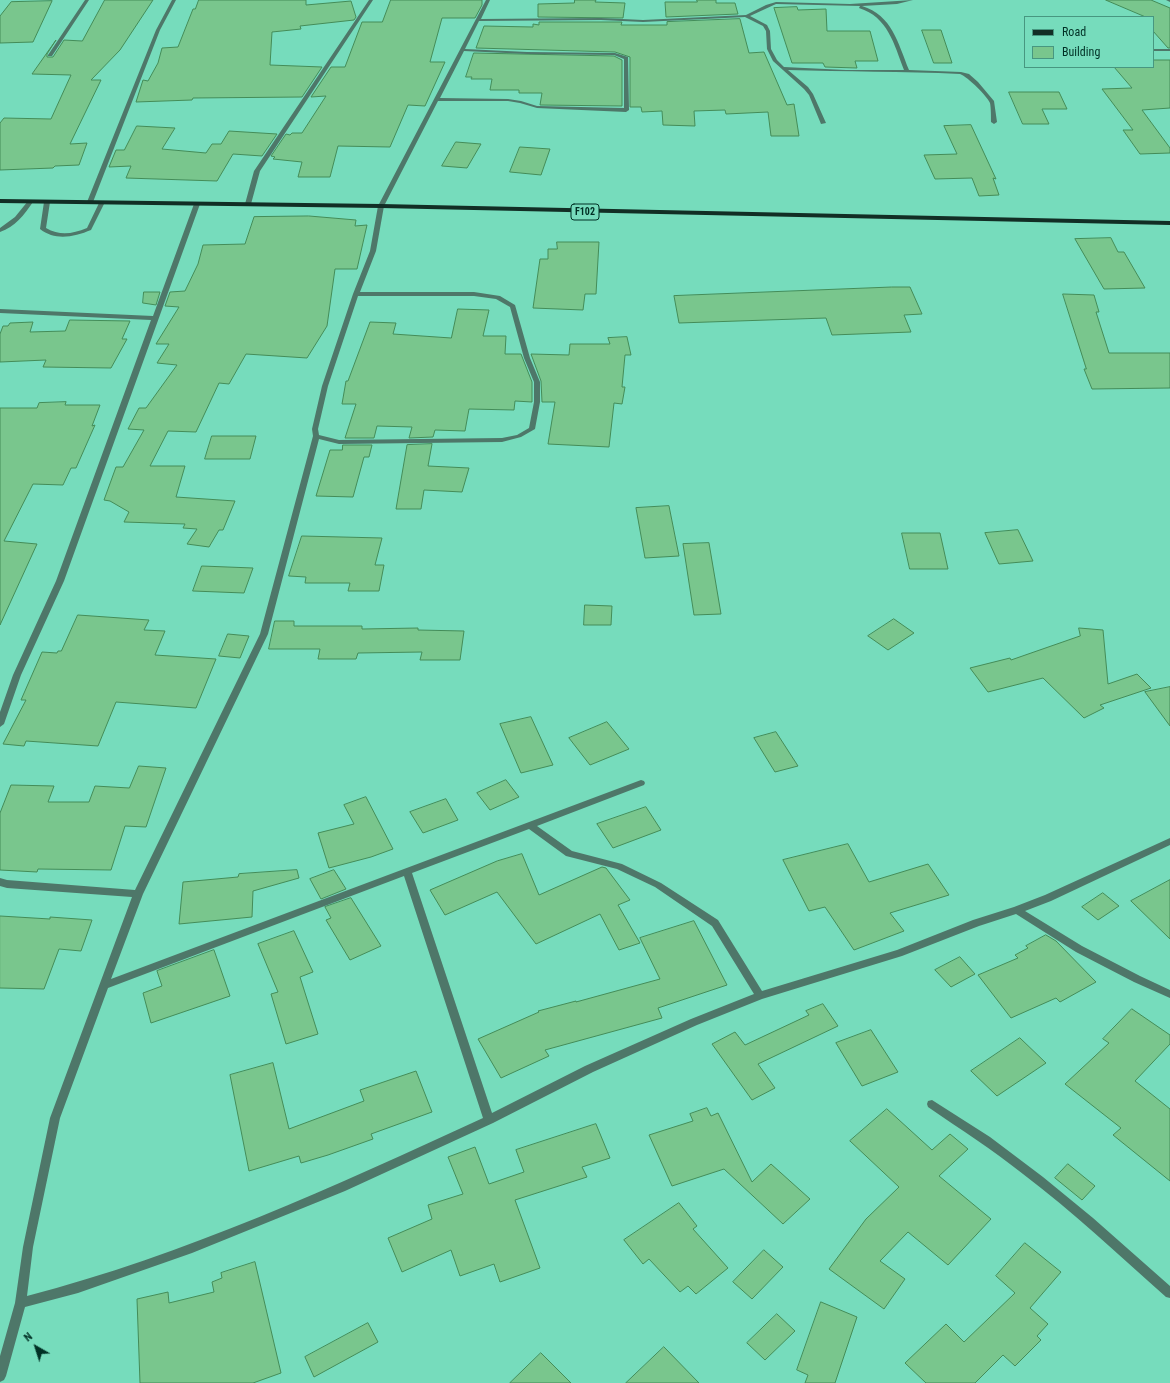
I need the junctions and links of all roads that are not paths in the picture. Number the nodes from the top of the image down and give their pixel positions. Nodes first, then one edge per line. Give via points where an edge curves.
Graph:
1 (87, 0) edge
2 (174, 0) edge
3 (371, 0) edge
4 (488, 0) edge
5 (911, 0) edge
6 (850, 5) junction
7 (746, 16) junction
8 (478, 20) junction
9 (463, 50) junction
10 (1154, 50) edge
11 (1170, 50) edge
12 (50, 55) dead end
13 (783, 68) junction
14 (907, 71) junction
15 (437, 99) junction
16 (994, 122) dead end
17 (823, 123) dead end
18 (0, 201) edge
19 (30, 202) junction
20 (47, 202) junction
21 (90, 202) junction
22 (102, 202) junction
23 (197, 204) junction
24 (248, 204) junction
25 (381, 206) junction
26 (1170, 223) edge
27 (0, 230) edge
28 (356, 294) junction
29 (0, 311) edge
30 (155, 318) junction
31 (316, 436) junction
32 (0, 724) edge
33 (641, 783) dead end
34 (530, 825) junction
35 (1170, 841) edge
36 (407, 872) junction
37 (0, 882) edge
38 (138, 894) junction
39 (1017, 910) junction
40 (105, 985) junction
41 (1170, 994) edge
42 (760, 996) junction
43 (932, 1104) dead end
44 (489, 1120) junction
45 (1170, 1293) edge
46 (21, 1302) junction
47 (0, 1376) edge

1 - 12 street
2 - 21 street via 158,30
3 - 24 street via 257,171
4 - 8 street
5 - 6 street
6 - 7 street via 776,3 764,6
6 - 14 street via 874,10 887,24
7 - 8 street via 642,21
7 - 13 street via 765,25 768,30 769,49 775,61
8 - 9 street
9 - 15 street
9 - 15 street via 621,56 626,58 626,110 537,107 508,100
10 - 11 street
13 - 14 street
13 - 17 street via 806,88
14 - 16 street via 956,72 967,75 992,102
15 - 25 street
18 - 19 main road, F102
19 - 20 main road, F102
19 - 27 street via 22,215
20 - 21 main road, F102
20 - 22 street via 43,230 53,236 75,235 89,229
21 - 22 main road, F102
22 - 23 main road, F102
23 - 24 main road, F102
23 - 30 street
24 - 25 main road, F102
25 - 26 main road, F102
25 - 28 street via 373,251
28 - 31 street via 317,417
28 - 31 street via 474,294 498,297 512,306 537,382 537,402 532,429 519,436 502,440 339,442
29 - 30 street
30 - 32 street via 60,580 17,675
31 - 38 street via 264,634
33 - 34 street
34 - 36 street
34 - 42 street via 569,854 619,866 658,885 715,923
35 - 39 street
36 - 40 street
36 - 44 street
37 - 38 street
38 - 40 street
39 - 41 street via 1079,949
39 - 42 street via 899,953
40 - 46 street via 56,1118 28,1248
42 - 44 street via 694,1022 589,1069
43 - 45 street via 1039,1180
44 - 46 street via 341,1188 192,1248 78,1288
46 - 47 street

